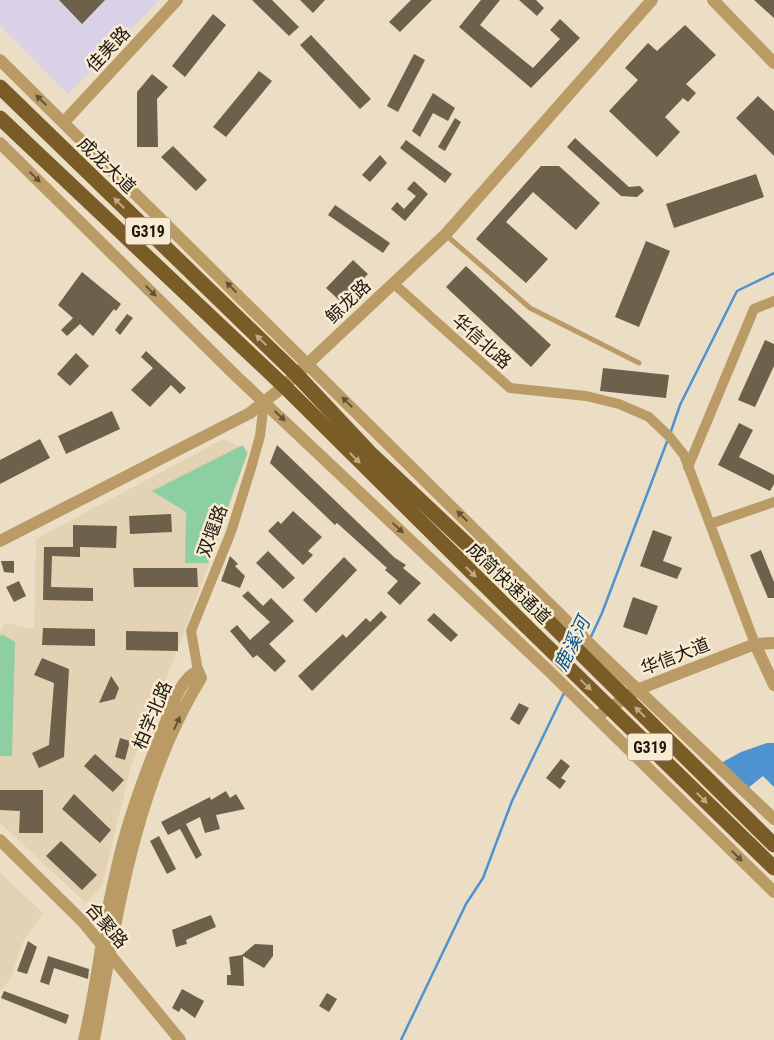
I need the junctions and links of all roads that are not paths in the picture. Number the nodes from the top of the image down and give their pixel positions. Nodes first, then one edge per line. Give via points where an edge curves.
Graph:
1 (177, 0) edge
2 (652, 0) edge
3 (713, 0) edge
4 (0, 60) edge
5 (774, 63) edge
6 (0, 87) edge
7 (0, 118) edge
8 (64, 122) junction
9 (0, 143) edge
10 (445, 234) junction
11 (392, 283) junction
12 (774, 301) edge
13 (639, 363) dead end
14 (308, 364) junction
15 (296, 374) junction
16 (284, 386) junction
17 (264, 402) junction
18 (688, 467) junction
19 (774, 502) edge
20 (710, 524) junction
21 (0, 541) edge
22 (774, 642) edge
23 (755, 644) junction
24 (198, 670) joint
25 (774, 685) edge
26 (639, 689) junction
27 (595, 717) junction
28 (774, 819) edge
29 (0, 840) edge
30 (774, 845) edge
31 (774, 868) edge
32 (774, 892) edge
33 (106, 950) junction
34 (84, 1040) edge
35 (94, 1040) edge
36 (180, 1040) edge

1 - 8 street, 佳美路
2 - 10 street, 鲸龙路
3 - 5 street
8 -> 4 street
15 -> 6 highway, 成龙大道 / G319
7 - 16 highway, G319
14 -> 8 street
9 -> 17 street
10 - 11 street, 鲸龙路
10 - 13 lane via 530,308
11 - 14 street, 鲸龙路
11 - 18 street, 华信北路 via 510,388 586,396 619,404 649,417 684,455
12 - 18 street via 754,310
14 - 15 street, 鲸龙路
26 -> 14 street
15 - 16 street, 鲸龙路
30 -> 15 highway, 成简快速通道 / G319, bridge via 538,610 370,453
16 - 17 street, 鲸龙路
16 -> 31 highway, 成简快速通道 / G319, bridge
17 - 21 street, 鲸龙路 via 250,413
17 - 24 street, 双堰路 via 260,436 231,532 191,631
17 -> 27 street
18 - 20 street
19 - 20 street
20 - 23 street
22 - 23 street, 华信大道
23 - 25 street
23 - 26 street, 华信大道
24 - 33 street, 柏学北路 via 189,674 175,701 138,796 115,875
26 - 27 street, 华信大道
26 - 28 street
27 -> 32 street
29 - 33 street, 合聚路 via 83,922
33 - 34 street, 柏学北路
33 - 35 street, 柏学北路
33 - 36 street, 合聚路

